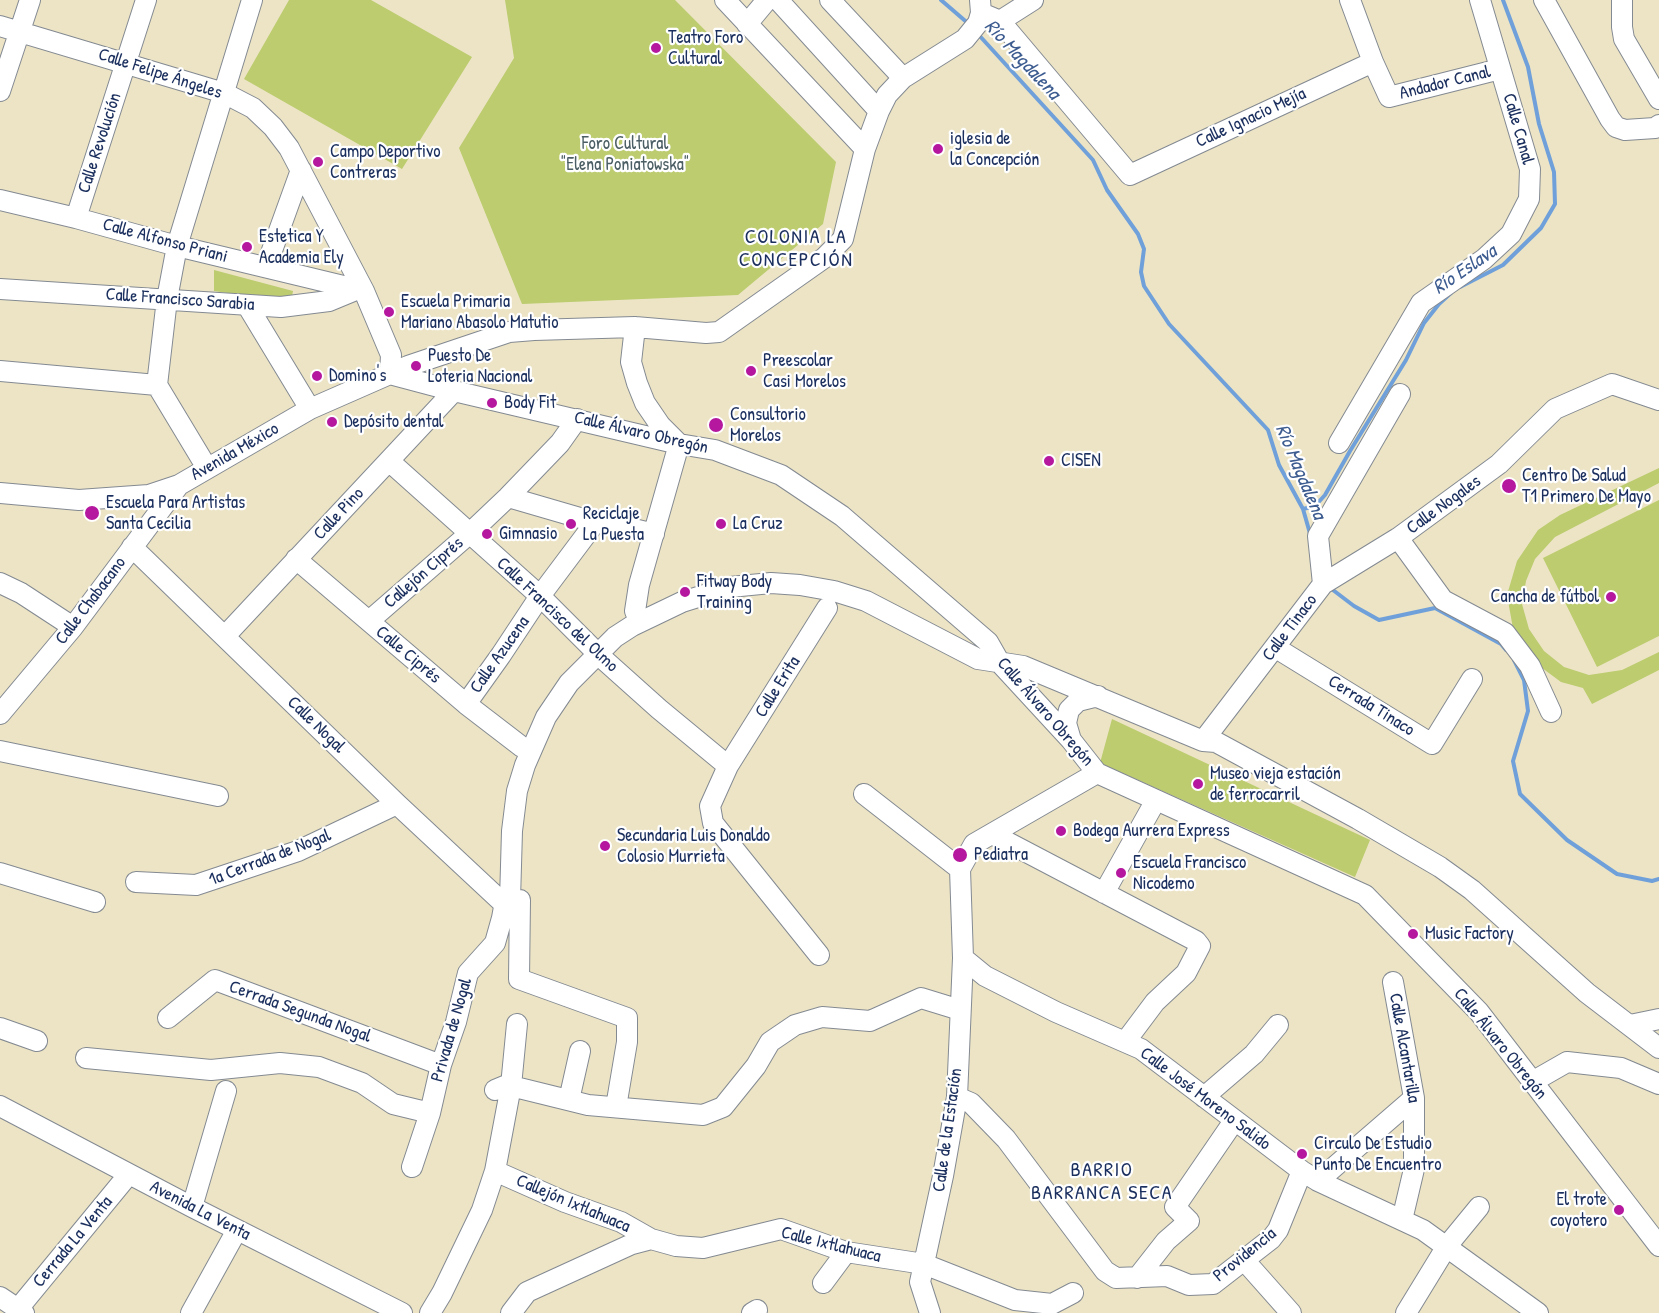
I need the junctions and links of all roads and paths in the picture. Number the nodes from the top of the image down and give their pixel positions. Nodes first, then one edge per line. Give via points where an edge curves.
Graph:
1 (30, 0) edge
2 (146, 0) edge
3 (252, 0) edge
4 (724, 0) edge
5 (766, 0) edge
6 (778, 0) edge
7 (830, 0) edge
8 (1033, 0) edge
9 (1350, 0) edge
10 (1480, 0) edge
11 (1544, 0) edge
12 (1622, 0) edge
13 (979, 12) edge
14 (1000, 21) junction
15 (747, 24) junction
16 (0, 26) edge
17 (20, 32) junction
18 (126, 62) junction
19 (1373, 62) junction
20 (1500, 69) junction
21 (903, 78) junction
22 (0, 91) edge
23 (224, 93) junction
24 (1659, 99) edge
25 (879, 111) junction
26 (1659, 125) edge
27 (865, 149) junction
28 (301, 170) junction
29 (0, 200) edge
30 (76, 218) junction
31 (177, 246) junction
32 (267, 267) junction
33 (0, 290) edge
34 (361, 290) junction
35 (168, 299) junction
36 (247, 304) junction
37 (635, 327) junction
38 (396, 365) junction
39 (0, 372) edge
40 (158, 385) junction
41 (454, 391) junction
42 (1400, 394) dead end
43 (1659, 400) edge
44 (310, 409) junction
45 (577, 419) junction
46 (1340, 443) dead end
47 (678, 444) junction
48 (389, 461) junction
49 (207, 468) junction
50 (179, 485) junction
51 (0, 493) edge
52 (508, 497) junction
53 (597, 520) junction
54 (469, 534) junction
55 (654, 534) junction
56 (1398, 538) junction
57 (132, 547) junction
58 (297, 560) junction
59 (0, 583) edge
60 (1323, 584) junction
61 (540, 596) junction
62 (828, 608) dead end
63 (369, 621) junction
64 (640, 622) junction
65 (73, 627) junction
66 (225, 636) junction
67 (1276, 648) junction
68 (597, 652) junction
69 (1000, 663) junction
70 (1472, 679) dead end
71 (9, 690) edge
72 (1098, 696) junction
73 (466, 704) junction
74 (1551, 712) dead end
75 (0, 714) edge
76 (1071, 740) junction
77 (1203, 741) junction
78 (522, 747) dead end
79 (0, 752) edge
80 (728, 766) junction
81 (1097, 773) junction
82 (864, 794) dead end
83 (218, 796) dead end
84 (1156, 800) junction
85 (398, 804) junction
86 (992, 834) junction
87 (960, 869) junction
88 (0, 873) edge
89 (136, 882) dead end
90 (1104, 892) junction
91 (511, 901) junction
92 (95, 902) dead end
93 (819, 955) dead end
94 (963, 958) junction
95 (1393, 982) dead end
96 (960, 1010) junction
97 (168, 1018) dead end
98 (1659, 1019) edge
99 (517, 1024) dead end
100 (1630, 1024) junction
101 (1278, 1025) dead end
102 (0, 1028) edge
103 (38, 1041) dead end
104 (1125, 1042) junction
105 (1659, 1048) edge
106 (580, 1051) dead end
107 (86, 1058) dead end
108 (441, 1065) junction
109 (1532, 1082) junction
110 (1659, 1084) edge
111 (503, 1088) junction
112 (226, 1091) dead end
113 (957, 1097) junction
114 (1204, 1097) junction
115 (1414, 1098) junction
116 (569, 1100) junction
117 (0, 1106) edge
118 (616, 1107) junction
119 (429, 1113) junction
120 (1234, 1121) junction
121 (412, 1167) dead end
122 (495, 1171) junction
123 (129, 1174) junction
124 (1310, 1176) junction
125 (192, 1207) junction
126 (1479, 1207) dead end
127 (1402, 1220) junction
128 (237, 1230) junction
129 (651, 1239) junction
130 (1447, 1246) junction
131 (1659, 1246) edge
132 (846, 1252) junction
133 (1244, 1260) junction
134 (924, 1264) junction
135 (1137, 1278) junction
136 (823, 1283) dead end
137 (1073, 1293) dead end
138 (0, 1297) edge
139 (369, 1306) edge
140 (1527, 1310) edge
141 (20, 1311) edge
142 (191, 1313) edge
143 (402, 1313) edge
144 (430, 1313) edge
145 (511, 1313) edge
146 (930, 1313) edge
147 (1292, 1313) edge
148 (1406, 1313) edge

1 - 17 street
2 - 18 street, Calle Revolución
3 - 23 street
4 - 15 street
5 - 15 street
6 - 25 street
7 - 21 street
8 - 14 street
9 - 19 street
10 - 20 street, Calle Canal
11 - 26 street via 1616,127 1625,130
12 - 24 street via 1624,39
13 - 14 street
13 - 21 street, Avenida México via 965,39
14 - 19 street, Calle Ignacio Mejía via 1130,174
15 - 27 street
16 - 17 street, Calle Felipe Ángeles
17 - 18 street, Calle Felipe Ángeles
17 - 22 street
18 - 23 street, Calle Felipe Ángeles
18 - 30 street, Calle Revolución
19 - 20 street, Andador Canal via 1389,97
20 - 46 street, Calle Canal via 1530,169 1529,199 1511,234 1485,260 1421,303
21 - 25 street, Avenida México
23 - 28 street, Calle Felipe Ángeles via 253,108 273,127
23 - 31 street
25 - 27 street, Avenida México
27 - 37 street, Avenida México via 843,239 824,258 719,332
28 - 32 street
28 - 34 street, Calle Felipe Ángeles
29 - 30 street, Calle Alfonso Priani
30 - 31 street, Calle Alfonso Priani
31 - 32 street, Calle Alfonso Priani
31 - 35 street
32 - 34 street, Calle Alfonso Priani
33 - 35 street, Calle Francisco Sarabia
34 - 36 street, Calle Francisco Sarabia via 329,301 281,307
34 - 38 street, Calle Felipe Ángeles
35 - 36 street, Calle Francisco Sarabia
35 - 40 street
36 - 44 street
37 - 38 street, Avenida México via 509,332
37 - 47 street via 631,362 637,383 655,418
38 - 41 street, Calle Álvaro Obregón
38 - 44 street, Avenida México
39 - 40 street
40 - 49 street
41 - 45 street, Calle Álvaro Obregón
41 - 48 street, Calle Pino
42 - 60 street via 1318,536
43 - 56 street, Calle Nogales via 1612,384 1555,409 1499,464
44 - 49 street, Avenida México
45 - 47 street, Calle Álvaro Obregón
45 - 52 street, Callejón Ciprés via 560,443
47 - 55 street
47 - 69 street, Calle Álvaro Obregón via 715,450 781,475 842,516 988,642
48 - 54 street, Calle Francisco del Olmo
48 - 58 street, Calle Pino
49 - 50 street, Avenida México
50 - 51 street, Avenida México via 149,495 79,500
50 - 57 street, Calle Chabacano
52 - 53 street
52 - 54 street, Callejón Ciprés
53 - 55 street
53 - 61 street, Calle Azucena
54 - 61 street, Calle Francisco del Olmo
54 - 63 street, Callejón Ciprés
55 - 64 street via 639,585 635,611
56 - 60 street, Calle Tinaco
56 - 74 street, Calle Nogales via 1443,600 1505,633 1530,666
57 - 65 street, Calle Chabacano
57 - 66 street, Calle Nogal
58 - 63 street, Calle Ciprés
58 - 66 street, Calle Pino
59 - 65 street
60 - 67 street, Calle Tinaco
61 - 68 street, Calle Francisco del Olmo
61 - 73 street, Calle Azucena
62 - 80 street, Calle Erita
63 - 73 street, Calle Ciprés
64 - 68 street
64 - 69 street via 682,602 730,587 800,585 866,601 978,659
65 - 71 street, Calle Chabacano
66 - 85 street, Calle Nogal
67 - 70 street, Cerrada Tinaco via 1432,744
67 - 77 street, Calle Tinaco
68 - 80 street, Calle Francisco del Olmo
68 - 91 street via 558,698 525,765 513,818
69 - 72 street via 1023,666
69 - 76 street, Calle Álvaro Obregón
71 - 75 street, Calle Chabacano
72 - 76 street via 1078,701 1069,711 1066,723
72 - 77 street
73 - 78 street, Calle Ciprés
76 - 81 street, Calle Álvaro Obregón
77 - 100 street via 1216,742 1440,867 1472,890 1587,993
79 - 83 street
80 - 93 street, Calle Erita via 710,806 712,823
81 - 84 street, Calle Álvaro Obregón
81 - 86 street
82 - 87 street
84 - 90 street
84 - 109 street, Calle Álvaro Obregón via 1365,895 1479,1012
85 - 89 street, 1a Cerrada de Nogal via 298,851 196,885
85 - 91 street, Calle Nogal
86 - 87 street via 974,844
86 - 90 street
87 - 94 street
88 - 92 street
90 - 104 street via 1200,946 1186,972 1155,1002
91 - 108 street, Privada de Nogal via 504,907 498,938 468,973
91 - 118 street via 519,979 627,1018
94 - 96 street, Calle de la Estación
94 - 104 street, Calle José Moreno Salido via 985,976
95 - 115 street, Calle Alcantarilla
96 - 113 street, Calle de la Estación
96 - 118 street via 921,998 870,1021 822,1017 795,1025 771,1042 723,1107 703,1115
97 - 108 street, Cerrada Segunda Nogal via 214,980
98 - 100 street
99 - 111 street
100 - 105 street
101 - 114 street via 1254,1054
102 - 103 street
104 - 114 street, Calle José Moreno Salido via 1141,1049
106 - 116 street
107 - 119 street via 211,1070 280,1063 319,1067 362,1083 393,1104
108 - 119 street, Privada de Nogal
109 - 110 street via 1568,1062 1622,1068
109 - 131 street, Calle Álvaro Obregón
111 - 116 street
111 - 122 street
112 - 125 street
113 - 134 street, Calle de la Estación
113 - 135 street, Providencia via 971,1103 1006,1139 1106,1271 1116,1278
114 - 120 street, Calle José Moreno Salido
115 - 124 street
115 - 127 street, Calle Alcantarilla via 1414,1169
116 - 118 street
117 - 123 street, Avenida La Venta
119 - 121 street, Privada de Nogal
120 - 124 street, Calle José Moreno Salido
120 - 135 street via 1175,1207 1189,1221 1166,1241
122 - 129 street, Callejón Ixtlahuaca via 621,1222
122 - 144 street via 482,1210
123 - 125 street, Avenida La Venta
123 - 141 street, Cerrada La Venta
124 - 127 street, Calle José Moreno Salido
124 - 133 street, Providencia via 1271,1239
125 - 128 street, Avenida La Venta
126 - 130 street
127 - 130 street, Calle José Moreno Salido
128 - 139 street, Avenida La Venta
128 - 142 street
129 - 132 street, Calle Ixtlahuaca via 703,1248 781,1229
129 - 145 street via 528,1292
130 - 140 street, Calle José Moreno Salido
130 - 148 street
132 - 134 street, Calle Ixtlahuaca
132 - 136 street
133 - 135 street, Providencia via 1213,1284 1189,1285 1167,1276
133 - 147 street
134 - 137 street via 1015,1300 1052,1304
134 - 146 street, Calle de la Estación via 920,1282
138 - 141 street
139 - 143 street, Avenida La Venta

